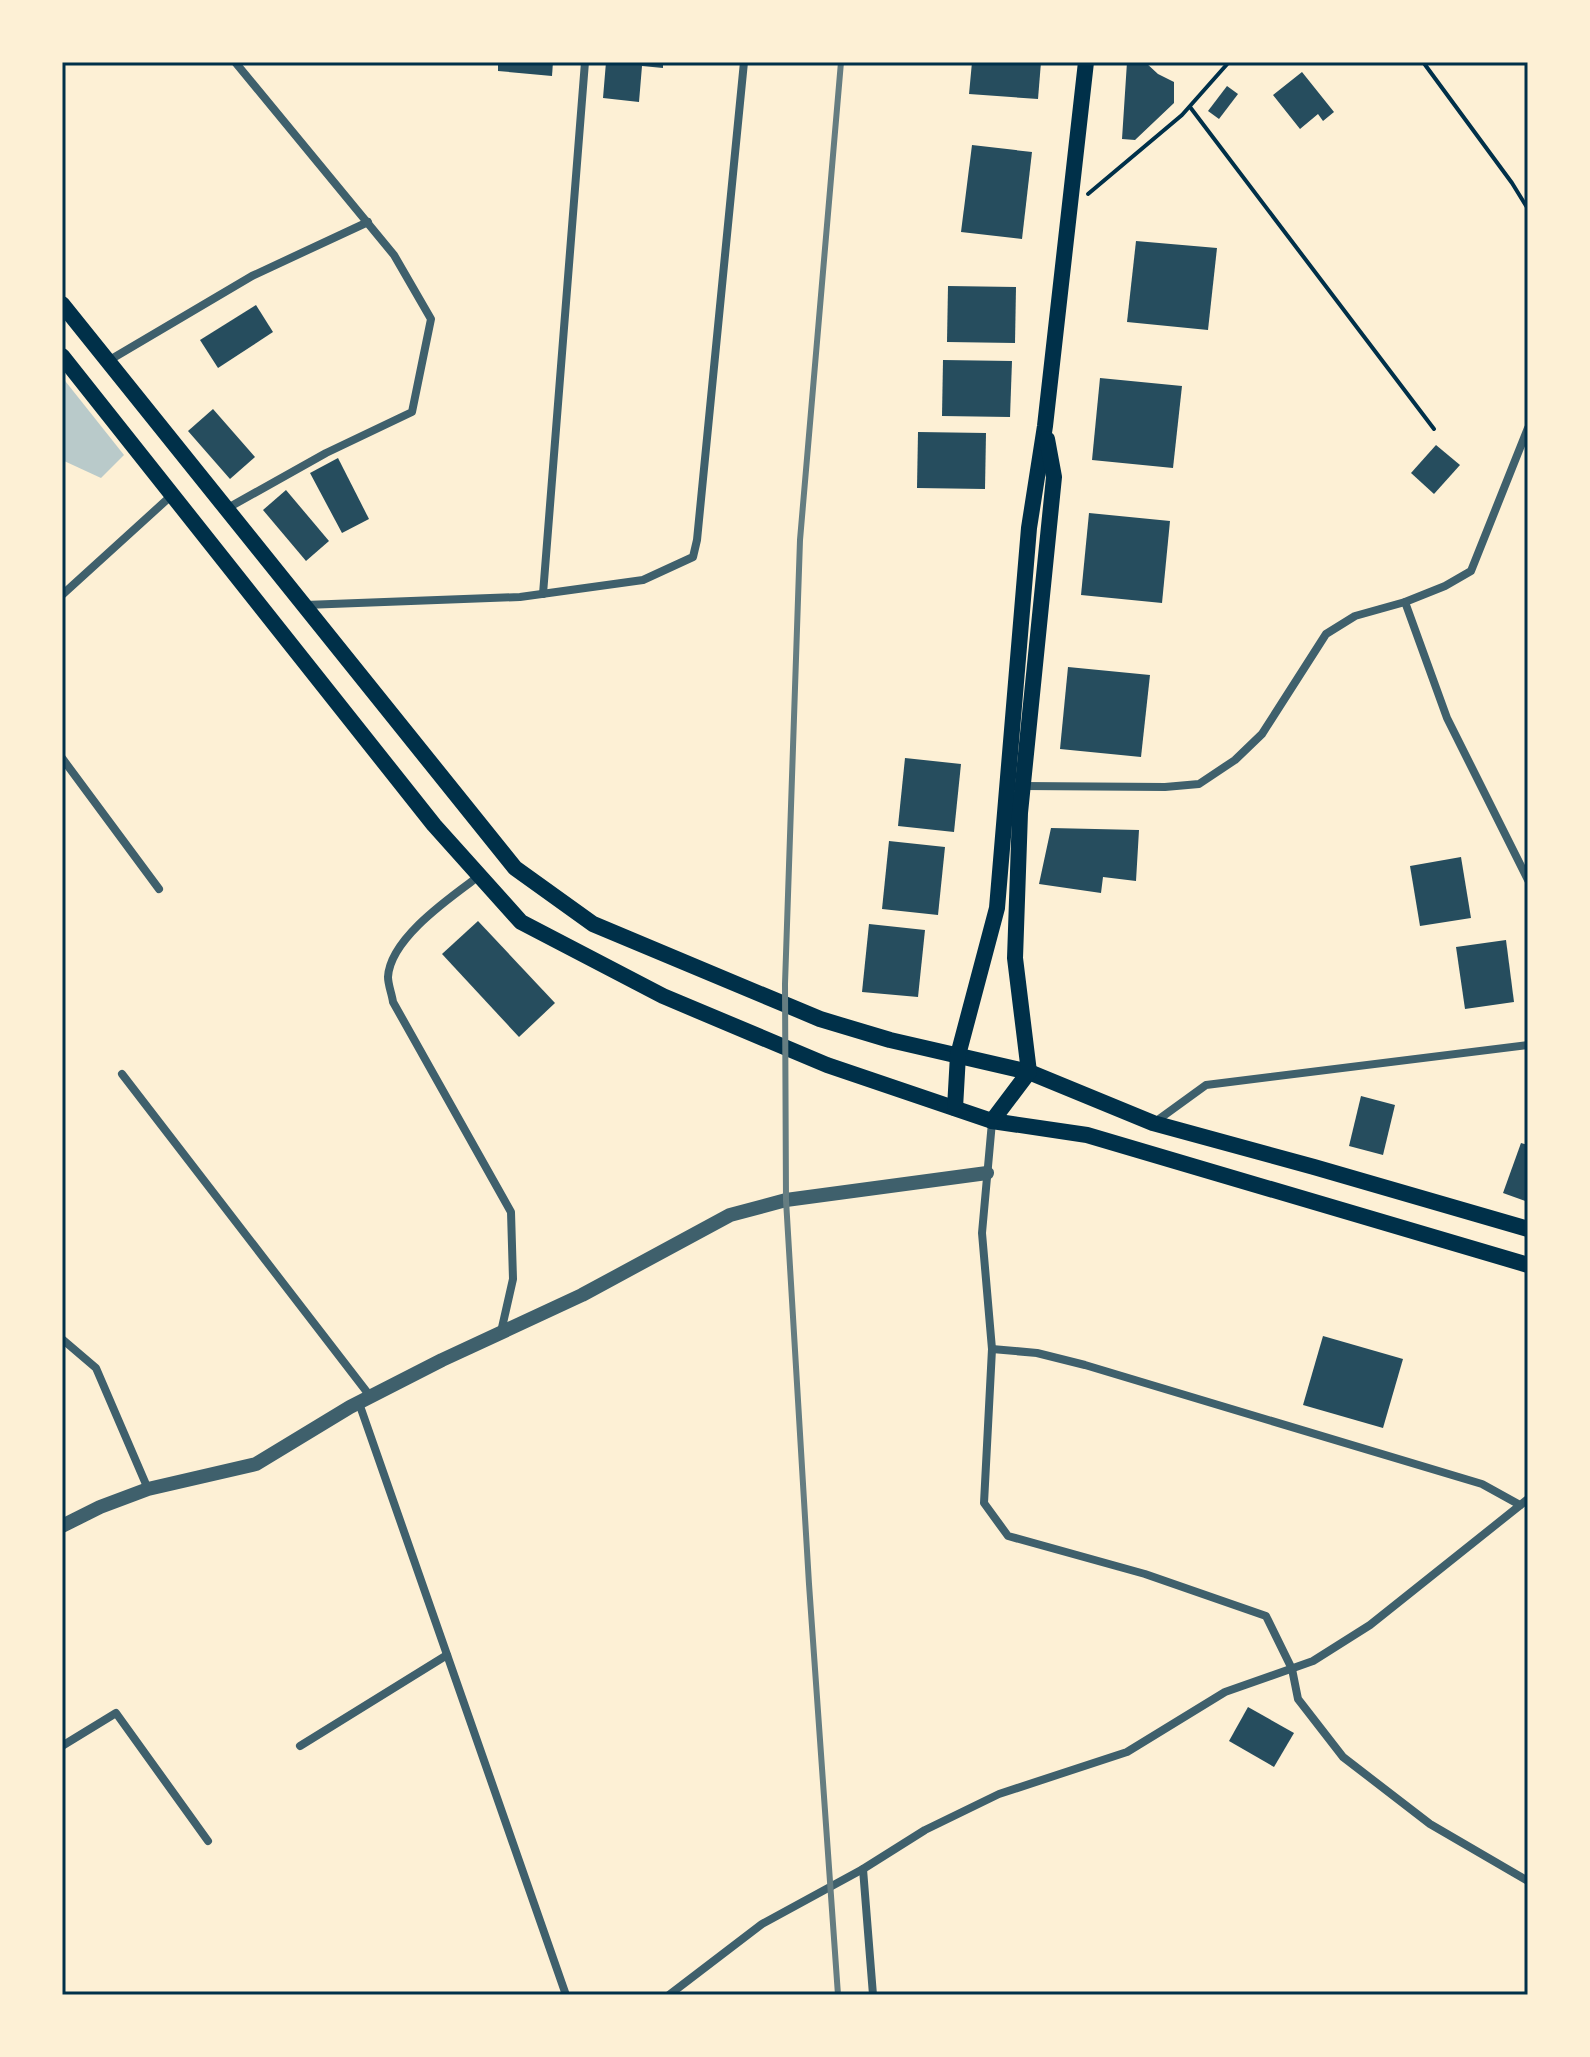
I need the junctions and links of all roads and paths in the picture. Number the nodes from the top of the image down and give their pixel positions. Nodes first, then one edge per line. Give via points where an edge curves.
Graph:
1 (235, 62) edge
2 (585, 62) edge
3 (744, 62) edge
4 (1086, 62) edge
5 (1229, 62) edge
6 (1423, 62) edge
7 (1190, 107) junction
8 (1069, 209) junction
9 (1528, 209) edge
10 (368, 222) junction
11 (62, 304) edge
12 (62, 356) edge
13 (107, 361) junction
14 (1045, 426) junction
15 (1434, 429) dead end
16 (1527, 431) edge
17 (172, 495) junction
18 (226, 509) junction
19 (543, 594) junction
20 (62, 595) edge
21 (1405, 602) junction
22 (302, 605) junction
23 (62, 758) edge
24 (1023, 786) junction
25 (479, 876) junction
26 (1528, 880) edge
27 (159, 889) dead end
28 (1528, 1045) edge
29 (958, 1055) junction
30 (1029, 1072) junction
31 (122, 1074) dead end
32 (955, 1108) junction
33 (992, 1121) junction
34 (1153, 1123) junction
35 (987, 1173) junction
36 (1528, 1229) edge
37 (1528, 1265) edge
38 (501, 1333) junction
39 (62, 1339) edge
40 (992, 1349) junction
41 (364, 1400) junction
42 (148, 1489) junction
43 (1524, 1502) edge
44 (62, 1526) edge
45 (447, 1655) junction
46 (1292, 1669) junction
47 (62, 1746) edge
48 (300, 1746) dead end
49 (208, 1841) dead end
50 (863, 1869) junction
51 (1528, 1881) edge
52 (566, 1995) edge
53 (669, 1995) edge
54 (873, 1995) edge

1 - 10 street
2 - 19 street
3 - 19 street via 693,557 643,580
4 - 8 main road
5 - 7 path
6 - 9 path
7 - 8 path
7 - 15 path
8 - 14 main road
10 - 13 street via 252,276
10 - 18 street via 431,319 412,412
11 - 13 main road
12 - 17 main road
13 - 18 main road
14 - 24 main road via 1054,477
14 - 29 main road via 1029,528 997,908
16 - 21 street via 1471,571
17 - 20 street
17 - 25 main road
18 - 22 main road
19 - 22 street
21 - 24 street via 1355,616 1326,634 1262,734 1199,784
21 - 26 street via 1447,718
22 - 29 main road via 515,868 593,924 820,1019
23 - 27 street
24 - 30 main road via 1015,958
25 - 32 main road via 521,922 663,996 827,1065
25 - 38 street via 422,920 399,949 388,976 393,1002 511,1212 513,1279
28 - 34 street via 1206,1085
29 - 30 main road
29 - 32 main road
30 - 33 main road
30 - 34 main road
31 - 41 street
32 - 33 main road
33 - 35 street
33 - 37 main road via 1087,1135
34 - 36 main road
35 - 38 street via 786,1200 730,1215
35 - 40 street via 982,1233
38 - 41 street
39 - 42 street via 96,1368
40 - 43 street via 1037,1353 1115,1374 1482,1484
40 - 46 street via 984,1503 1008,1536 1145,1574 1266,1616
41 - 42 street via 256,1464
41 - 45 street
42 - 44 street
43 - 46 street via 1370,1625
45 - 48 street
45 - 52 street
46 - 50 street via 1225,1692 1127,1752 999,1794 925,1830
46 - 51 street via 1298,1699 1343,1757 1430,1824
47 - 49 street via 116,1713
50 - 53 street via 762,1924
50 - 54 street

